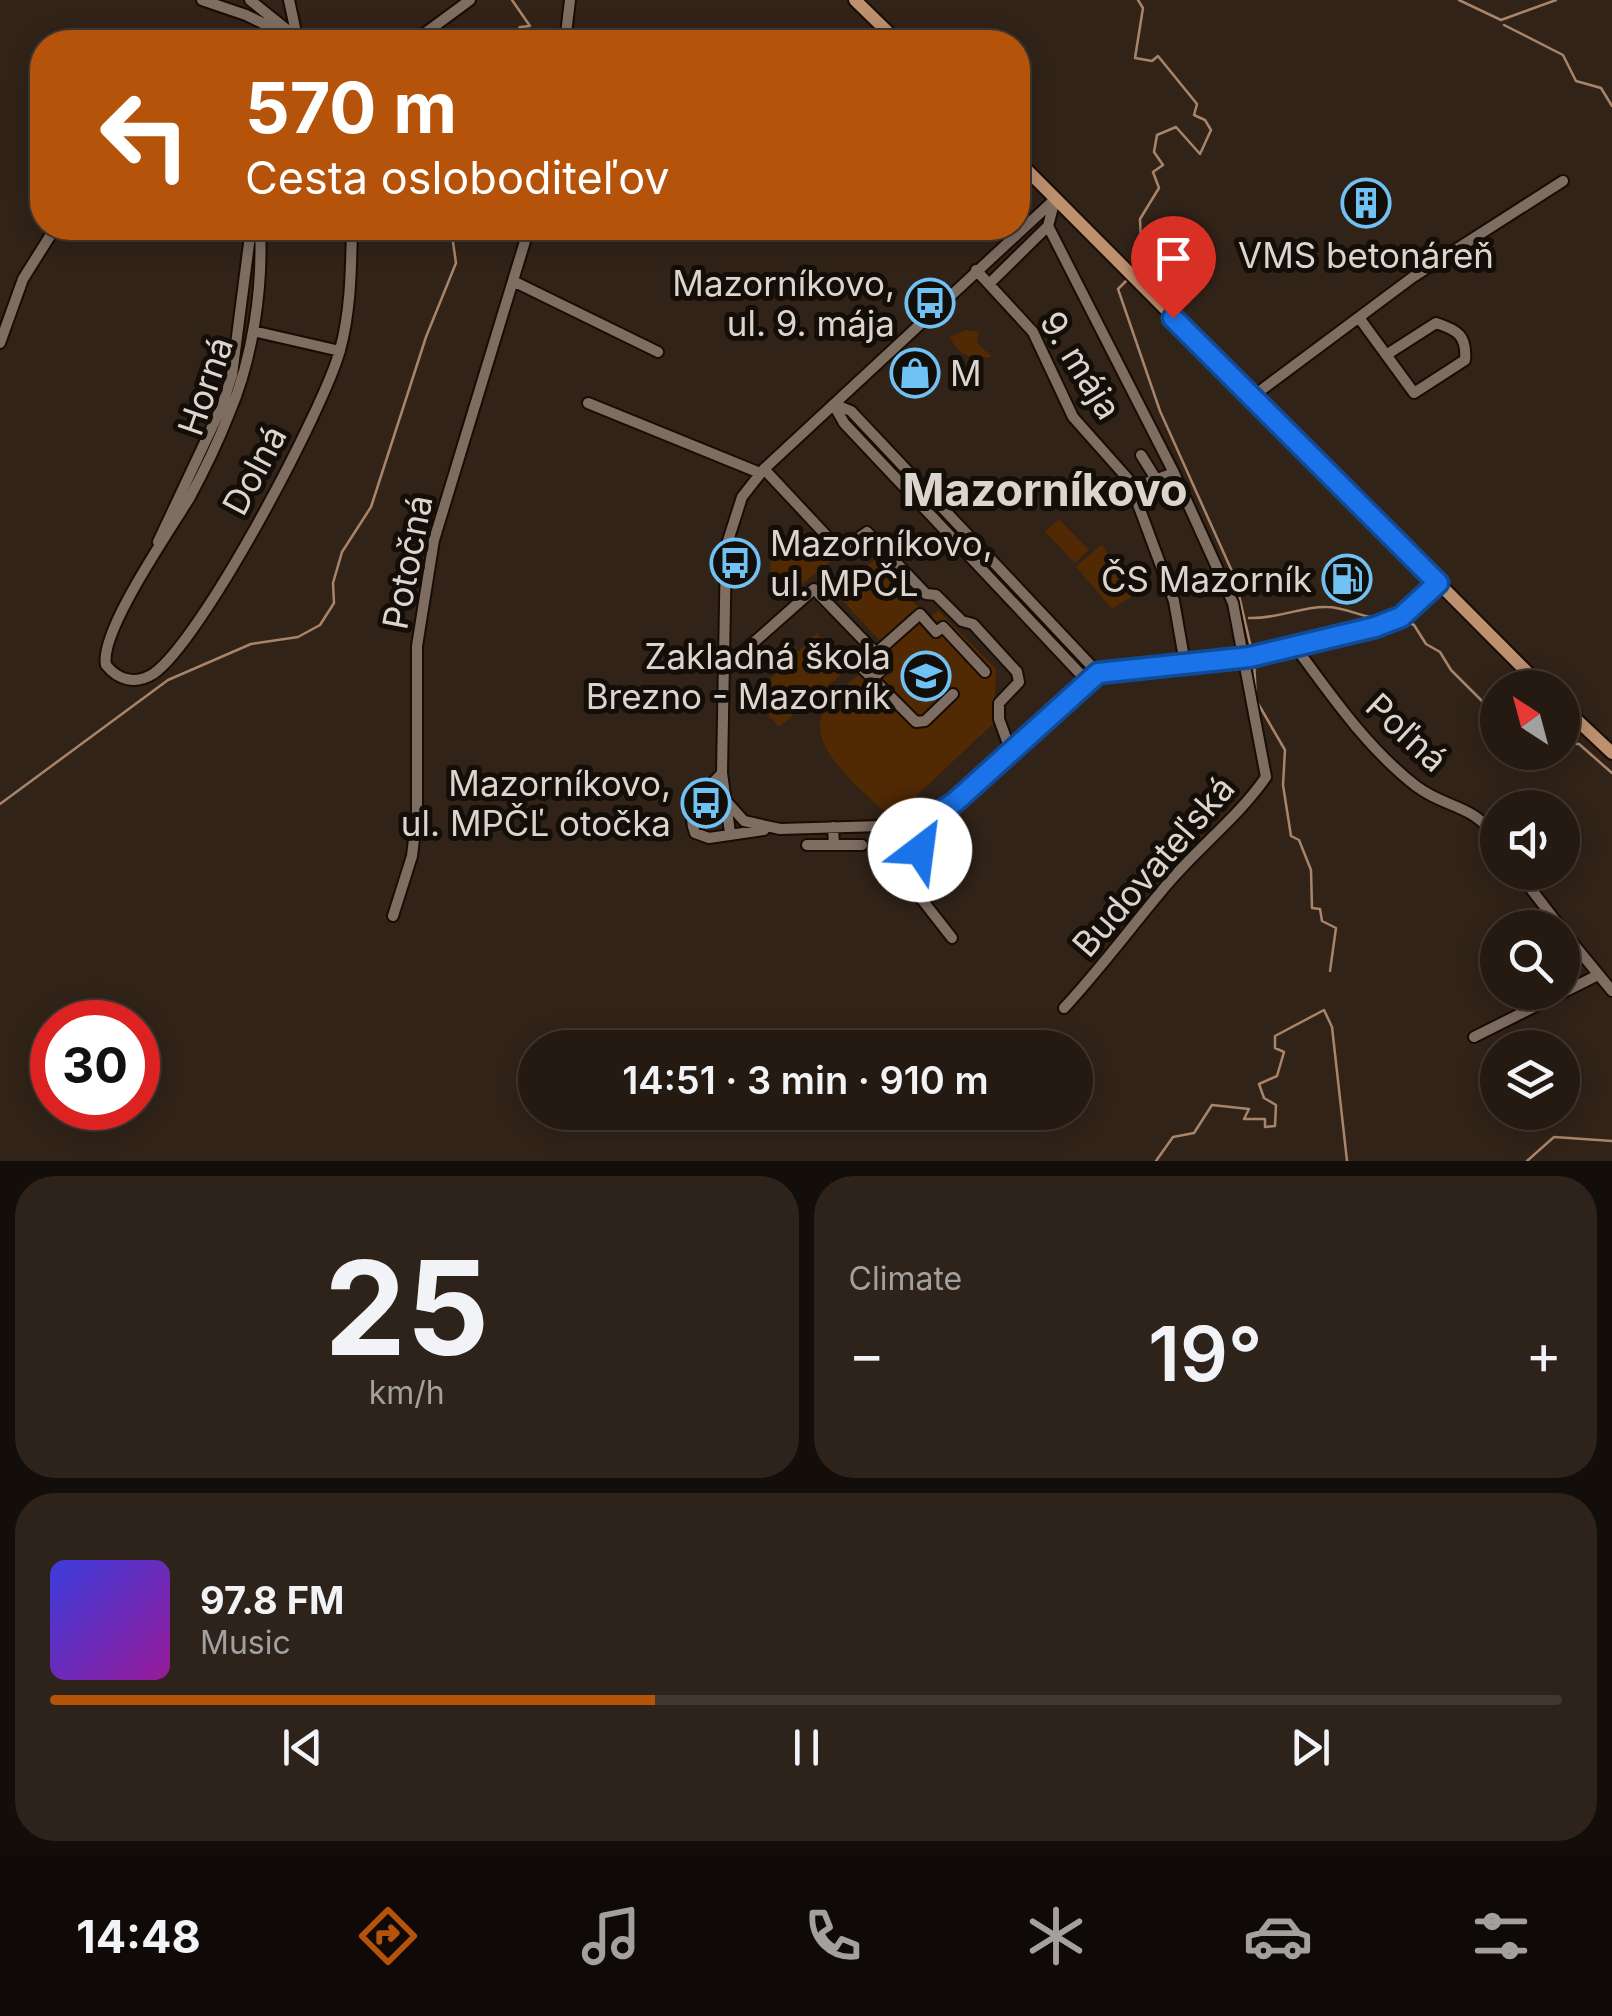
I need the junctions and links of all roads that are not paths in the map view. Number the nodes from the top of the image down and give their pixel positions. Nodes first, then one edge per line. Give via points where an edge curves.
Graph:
1 (202, 0) edge
2 (250, 0) edge
3 (289, 0) edge
4 (470, 0) edge
5 (570, 0) edge
6 (855, 0) edge
7 (276, 30) edge
8 (285, 30) edge
9 (296, 30) edge
10 (429, 30) edge
11 (566, 30) edge
12 (886, 30) edge
13 (1030, 173) edge
14 (1563, 181) dead end
15 (1055, 199) junction
16 (1030, 221) edge
17 (1048, 226) junction
18 (48, 240) edge
19 (249, 240) edge
20 (259, 240) edge
21 (352, 240) edge
22 (526, 240) edge
23 (1009, 240) edge
24 (976, 270) junction
25 (515, 282) junction
26 (989, 284) junction
27 (1360, 320) junction
28 (253, 331) junction
29 (0, 343) edge
30 (340, 351) junction
31 (658, 352) dead end
32 (1386, 355) junction
33 (1252, 397) junction
34 (588, 403) dead end
35 (834, 404) junction
36 (1141, 456) dead end
37 (762, 471) junction
38 (1174, 472) junction
39 (1156, 479) junction
40 (1132, 488) junction
41 (156, 548) junction
42 (1438, 583) junction
43 (1294, 645) junction
44 (876, 653) junction
45 (1251, 657) junction
46 (724, 661) junction
47 (1185, 664) junction
48 (886, 666) dead end
49 (1525, 670) edge
50 (985, 672) dead end
51 (1098, 673) junction
52 (115, 676) joint
53 (872, 679) junction
54 (1086, 680) junction
55 (953, 694) dead end
56 (1580, 723) edge
57 (1012, 752) junction
58 (1612, 753) edge
59 (722, 773) junction
60 (727, 802) junction
61 (1480, 817) edge
62 (921, 823) junction
63 (832, 828) junction
64 (780, 829) junction
65 (730, 832) junction
66 (807, 845) dead end
67 (834, 845) junction
68 (862, 845) dead end
69 (1532, 890) edge
70 (1547, 910) edge
71 (393, 916) dead end
72 (952, 938) dead end
73 (1580, 952) edge
74 (1612, 969) edge
75 (1600, 977) junction
76 (1612, 991) edge
77 (1064, 1008) dead end
78 (1474, 1037) dead end

1 - 7 street
2 - 8 street
3 - 9 street
4 - 10 street
5 - 11 street
6 - 12 main road
13 - 15 main road
14 - 27 street
15 - 16 street
15 - 17 street
15 - 33 main road
17 - 26 street
17 - 38 street, Budovateľská
18 - 29 street via 23,280
19 - 41 street, Horná via 232,374
20 - 28 street, Horná
21 - 30 street, Dolná
22 - 25 street, Potočná
23 - 24 street
24 - 26 street, 9. mája
24 - 35 street
25 - 31 street
25 - 71 street, Potočná via 434,540 417,646 417,814
26 - 40 street, 9. mája via 1033,332 1072,417
27 - 32 street
27 - 33 street
28 - 30 street
28 - 41 street, Horná via 230,414
30 - 52 street, Dolná via 254,529 193,628 152,674 136,680
32 - 32 street via 1414,394 1465,360 1466,343 1456,329 1436,323
33 - 42 main road
34 - 37 street
35 - 37 street
35 - 51 street via 851,411
35 - 54 street via 844,423
36 - 39 street
37 - 46 street via 742,497 728,534
37 - 57 street via 837,547 868,532 926,594 973,624 1018,672 1019,682 998,703
38 - 39 street
38 - 45 street, Budovateľská
39 - 40 street
40 - 47 street, 9. mája via 1174,601
41 - 52 street, Horná via 106,645 106,665
42 - 43 street via 1401,617
42 - 49 main road
43 - 45 street
43 - 61 street, Poľná via 1389,763 1419,788
44 - 46 street via 814,589
44 - 50 street via 920,614
44 - 53 street via 858,672
45 - 47 street
45 - 77 street, Budovateľská via 1266,777
46 - 59 street
47 - 51 street
48 - 53 street
51 - 54 street
53 - 55 street via 916,722
54 - 57 street
56 - 58 main road
57 - 62 street
59 - 60 street
59 - 65 street via 690,819 696,833 709,838
60 - 64 street via 744,821
60 - 65 street
62 - 63 street
62 - 72 street via 920,897
63 - 64 street
63 - 67 street
64 - 65 street
66 - 67 street
67 - 68 street
69 - 70 street
73 - 75 street
74 - 75 street
75 - 76 street
75 - 78 street

